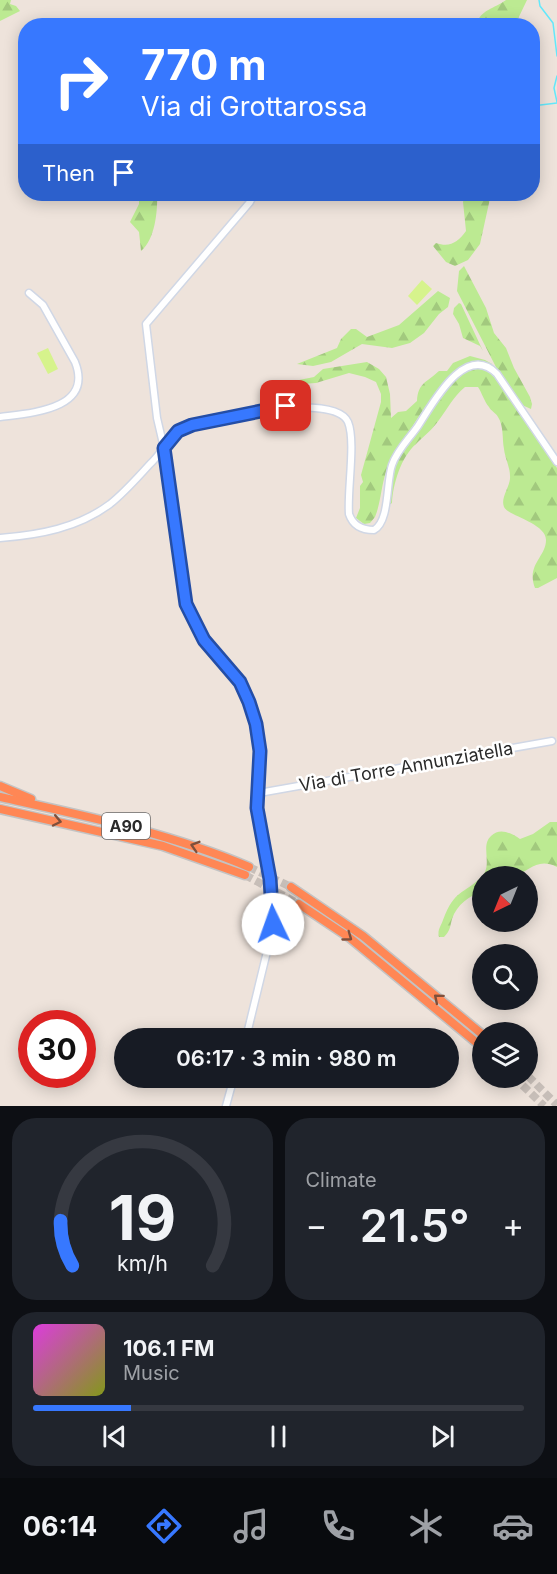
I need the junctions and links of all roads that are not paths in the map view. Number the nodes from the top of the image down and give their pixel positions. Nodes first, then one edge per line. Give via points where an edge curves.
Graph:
1 (250, 201) edge
2 (29, 293) dead end
3 (0, 417) edge
4 (164, 448) junction
5 (557, 462) edge
6 (0, 538) edge
7 (552, 741) dead end
8 (0, 786) edge
9 (259, 793) junction
10 (0, 797) edge
11 (2, 809) edge
12 (65, 812) junction
13 (291, 887) tunnel mouth
14 (299, 904) tunnel mouth
15 (472, 1026) edge
16 (249, 1028) edge
17 (472, 1039) edge
18 (231, 1088) edge
19 (226, 1106) edge

1 - 4 street via 146,324
2 - 3 street via 43,305 75,362 78,382 61,404
4 - 5 street via 178,431 192,425 286,406 334,411 345,418 351,432 351,519 360,528 374,530 382,523 388,482 399,450 441,390 466,368 477,364 497,374
4 - 6 street via 126,490 101,510 54,530
4 - 9 street via 186,604 204,640 235,675 249,702 260,751
7 - 9 street, Via di Torre Annunziatella
8 - 12 highway
9 - 16 street via 257,808 270,879 273,924
10 - 12 highway, A90
11 -> 12 highway, A90 via 111,832 247,871 210,850
15 -> 13 highway via 363,936
14 -> 17 highway via 350,938
18 - 19 street

